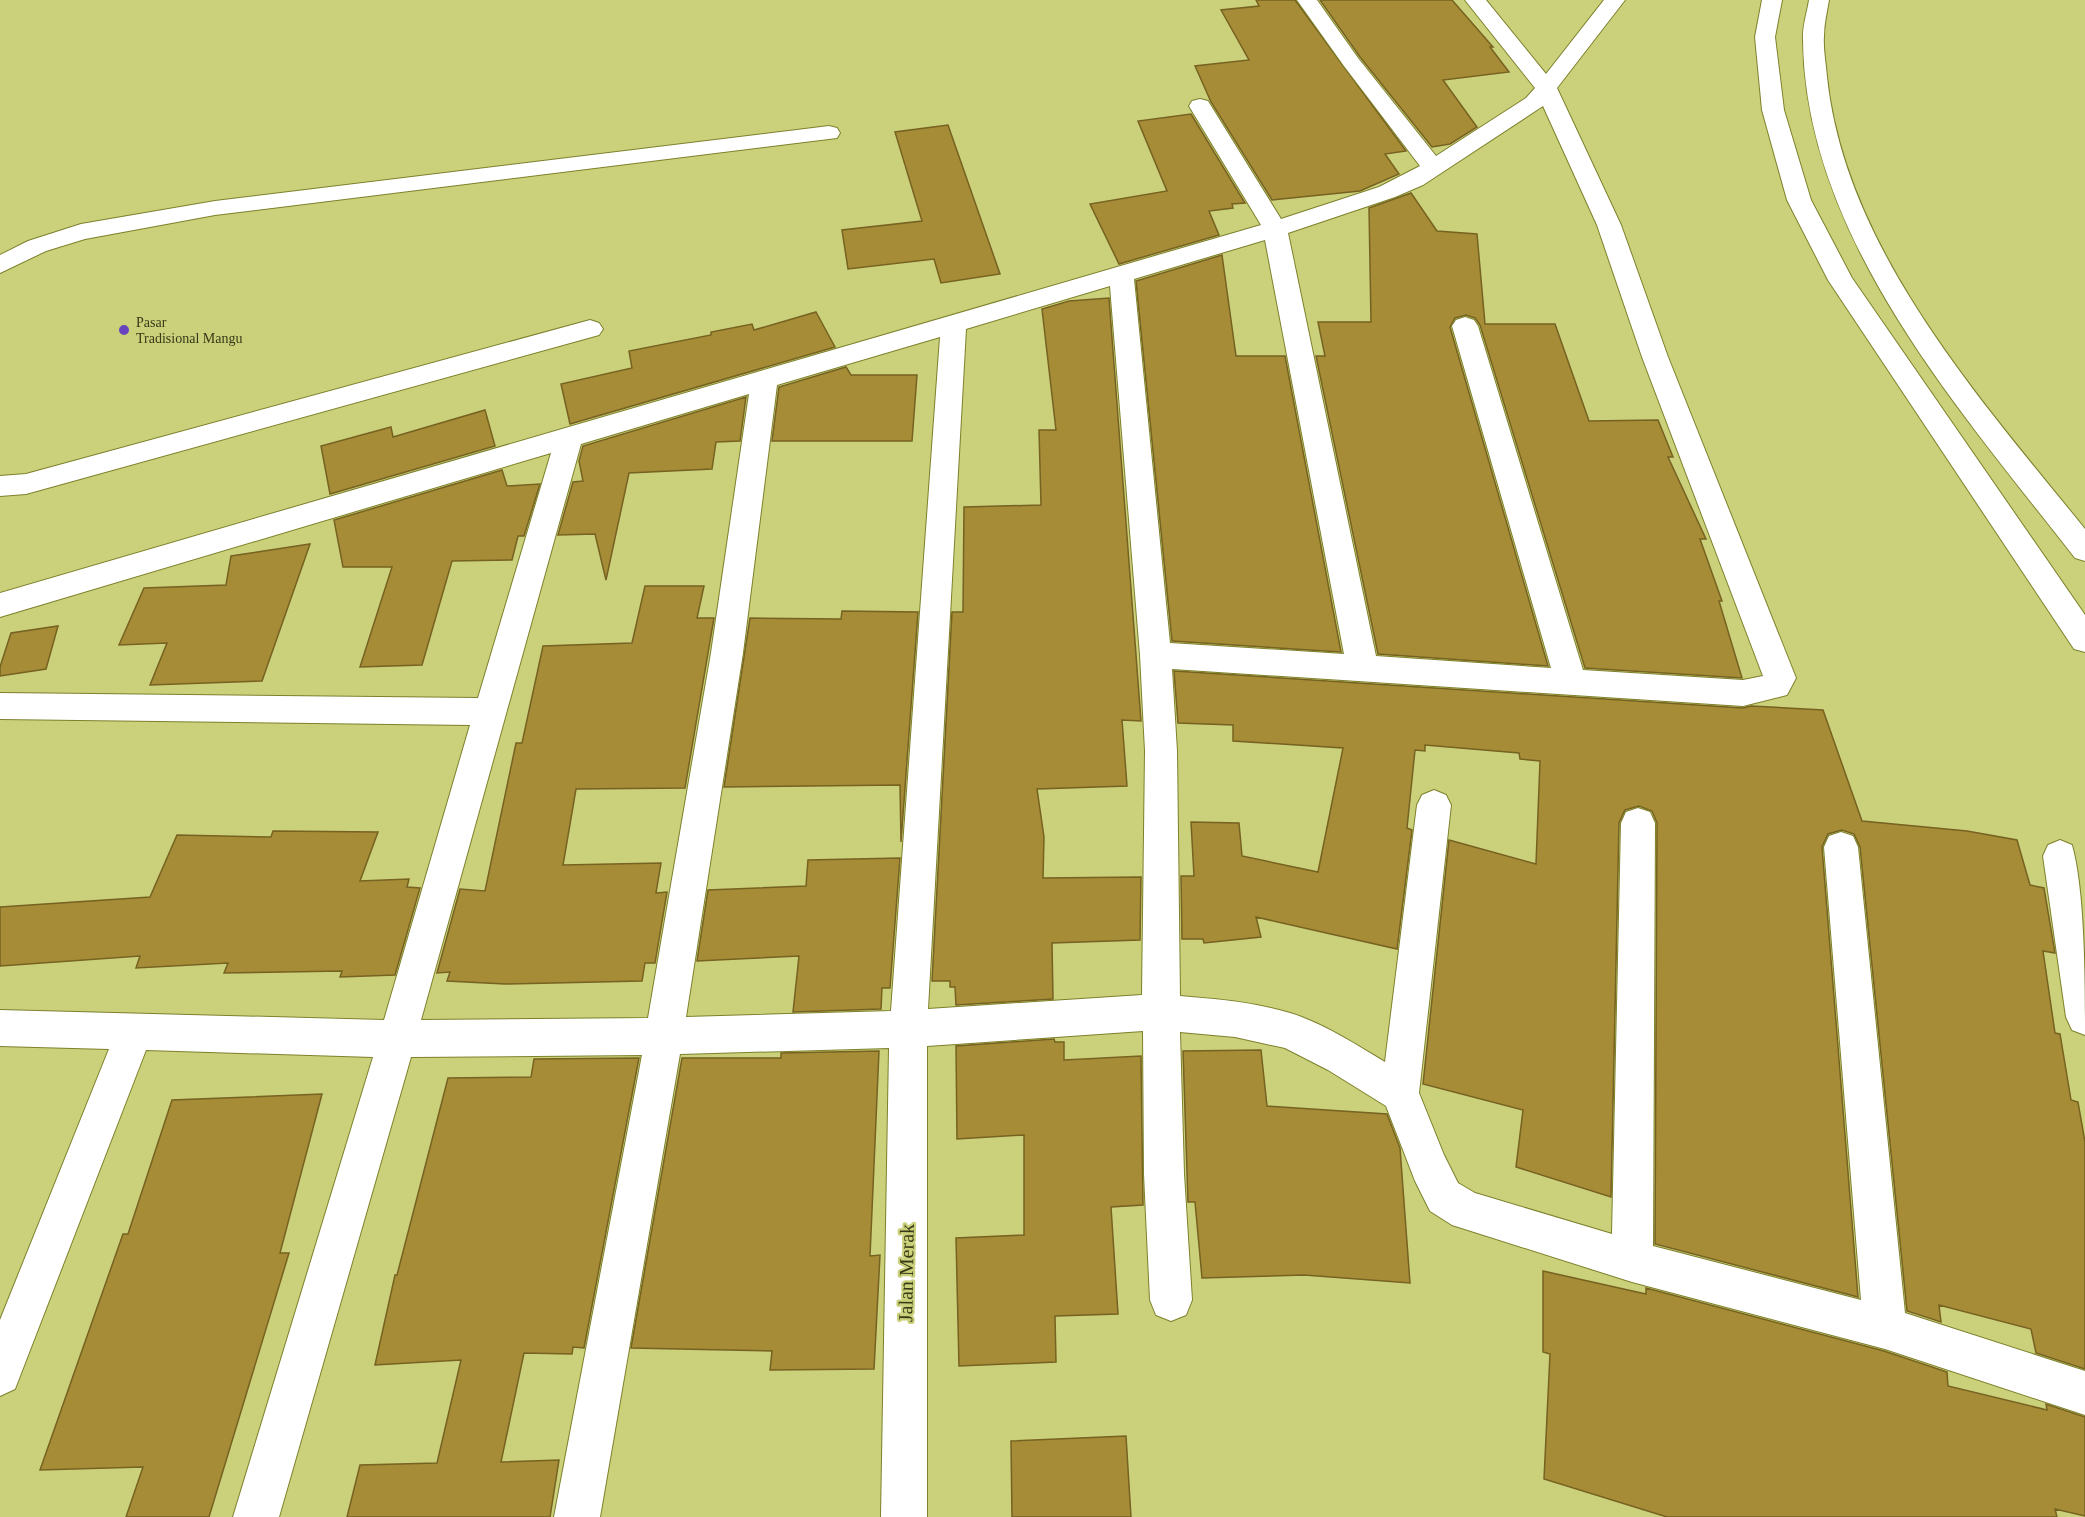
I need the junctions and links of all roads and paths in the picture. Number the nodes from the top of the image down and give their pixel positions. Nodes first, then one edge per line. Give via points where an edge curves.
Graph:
1 (1307, 0) edge
2 (1475, 0) edge
3 (1615, 0) edge
4 (1772, 0) edge
5 (1819, 0) edge
6 (1546, 88) junction
7 (1200, 106) dead end
8 (829, 133) dead end
9 (1434, 169) junction
10 (1275, 229) junction
11 (0, 265) edge
12 (1121, 273) junction
13 (954, 323) junction
14 (1466, 326) dead end
15 (590, 329) dead end
16 (764, 381) junction
17 (568, 436) junction
18 (0, 486) edge
19 (2085, 550) edge
20 (0, 605) edge
21 (2085, 640) edge
22 (1156, 655) junction
23 (1363, 669) junction
24 (1571, 682) junction
25 (0, 706) edge
26 (490, 712) junction
27 (1434, 805) dead end
28 (1638, 823) dead end
29 (1841, 847) dead end
30 (2060, 856) dead end
31 (1161, 1012) junction
32 (2085, 1017) edge
33 (0, 1028) edge
34 (908, 1029) junction
35 (135, 1031) junction
36 (664, 1036) junction
37 (397, 1039) junction
38 (1400, 1093) junction
39 (1632, 1261) junction
40 (1171, 1300) dead end
41 (1885, 1329) junction
42 (0, 1374) edge
43 (2085, 1393) edge
44 (256, 1517) edge
45 (577, 1517) edge
46 (904, 1517) edge

1 - 9 main road
2 - 6 main road
3 - 6 main road
4 - 21 main road via 1765,37 1773,110 1799,200 1840,280
5 - 19 main road via 1813,40 1818,109 1848,202 1889,285 1965,395
6 - 9 main road via 1534,103
6 - 24 main road via 1609,225 1655,357 1780,678 1776,686 1743,693
7 - 10 main road
8 - 11 main road via 215,208 81,232 37,246
9 - 10 main road via 1388,192
10 - 12 main road
10 - 23 main road
12 - 13 main road
12 - 22 main road
13 - 16 main road
13 - 34 main road, Jalan Merak
14 - 24 main road
15 - 18 main road via 26,484
16 - 17 main road
16 - 36 main road via 727,653
17 - 20 main road
17 - 26 main road
22 - 23 main road
22 - 31 main road via 1161,751
23 - 24 main road
25 - 26 main road
26 - 37 main road
27 - 38 main road
28 - 39 main road
29 - 41 main road
30 - 32 main road
31 - 34 main road
31 - 38 main road via 1236,1019 1290,1031
31 - 40 main road
33 - 35 main road
34 - 36 main road
34 - 46 main road, Jalan Merak
35 - 37 main road
35 - 42 main road
36 - 37 main road
36 - 45 main road
37 - 44 main road
38 - 39 main road via 1444,1197 1466,1211
39 - 41 main road
41 - 43 main road

